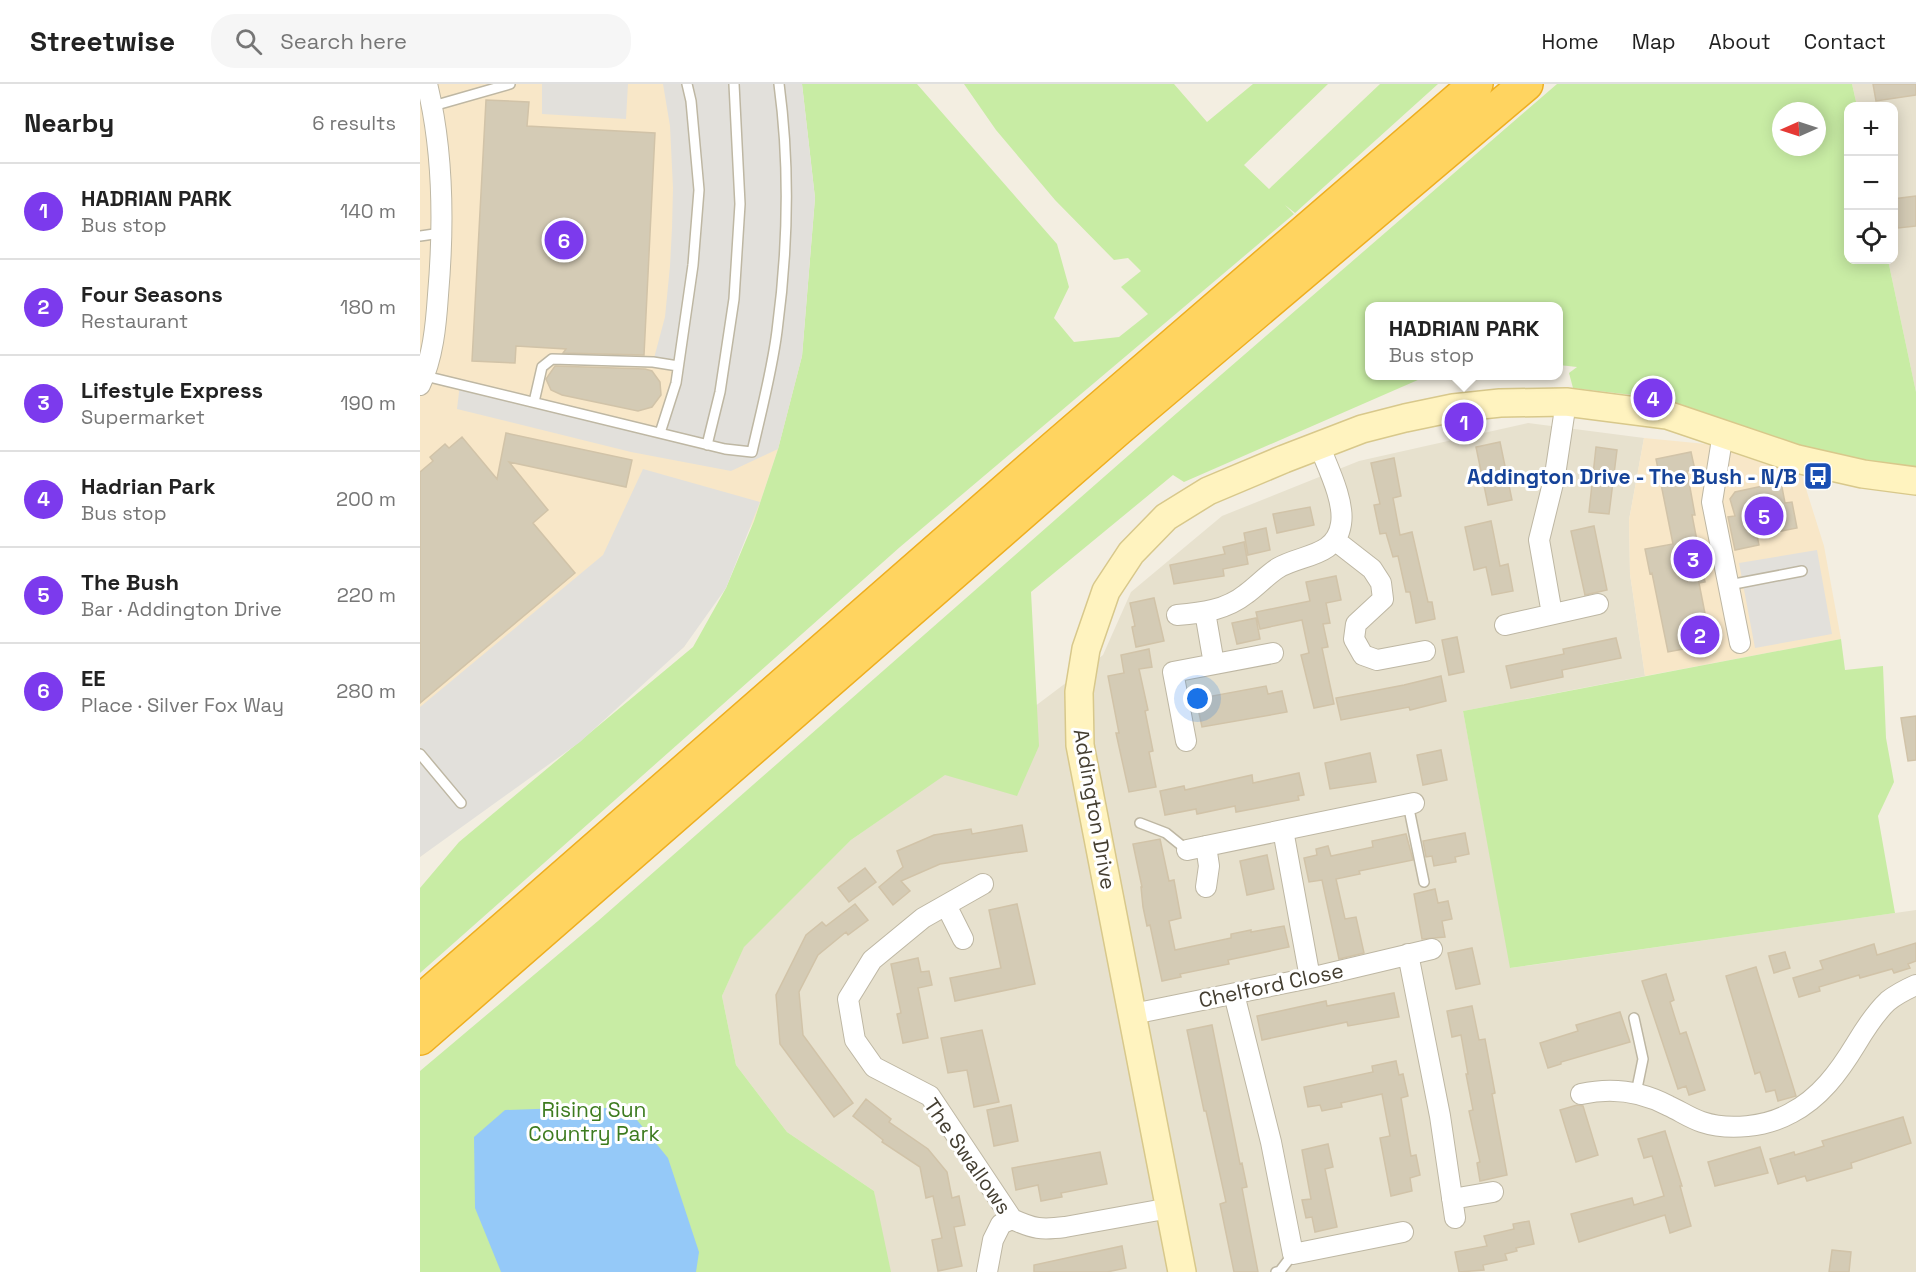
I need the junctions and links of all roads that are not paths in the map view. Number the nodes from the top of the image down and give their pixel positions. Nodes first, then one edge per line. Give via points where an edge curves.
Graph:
1 (427, 84) edge
2 (510, 84) edge
3 (687, 84) edge
4 (734, 84) edge
5 (779, 84) edge
6 (1476, 84) edge
7 (1526, 84) edge
8 (433, 106) junction
9 (443, 233) junction
10 (420, 236) edge
11 (678, 366) junction
12 (422, 380) edge
13 (534, 402) junction
14 (1566, 402) junction
15 (660, 433) junction
16 (1724, 433) junction
17 (706, 445) junction
18 (1319, 445) junction
19 (1916, 481) edge
20 (1335, 541) junction
21 (1802, 571) dead end
22 (1729, 585) junction
23 (1598, 604) dead end
24 (1204, 612) junction
25 (1552, 614) junction
26 (1177, 615) dead end
27 (1505, 625) dead end
28 (1740, 642) dead end
29 (1425, 651) dead end
30 (1273, 653) dead end
31 (1214, 664) junction
32 (1186, 741) dead end
33 (420, 754) edge
34 (461, 803) dead end
35 (1411, 804) joint
36 (1140, 823) dead end
37 (1283, 830) junction
38 (1196, 848) junction
39 (1424, 882) dead end
40 (983, 885) dead end
41 (1206, 887) dead end
42 (946, 905) junction
43 (963, 939) dead end
44 (1432, 949) dead end
45 (1408, 954) junction
46 (1310, 978) junction
47 (1916, 985) edge
48 (1234, 994) junction
49 (420, 1002) edge
50 (1133, 1014) junction
51 (1634, 1018) dead end
52 (420, 1038) edge
53 (1636, 1093) junction
54 (1581, 1094) dead end
55 (1493, 1192) dead end
56 (1170, 1208) junction
57 (1012, 1219) junction
58 (1403, 1233) dead end
59 (1293, 1254) junction
60 (987, 1272) edge
61 (1182, 1272) edge
62 (1276, 1272) edge

1 - 8 street
2 - 8 lane
3 - 11 lane via 699,190
4 - 17 lane via 740,204 734,299 720,392
5 - 17 lane via 785,129 787,230 777,332 752,452
6 - 49 highway
7 - 52 highway via 1118,429
8 - 9 street
9 - 10 lane
9 - 12 street via 436,328
11 - 13 lane via 552,359 542,367
11 - 15 lane
12 - 13 lane
13 - 15 lane
14 - 16 street, Addington Drive via 1667,415
14 - 18 street, Addington Drive via 1453,408 1372,426
14 - 25 street via 1555,475 1539,540
15 - 17 lane
16 - 19 street, Addington Drive via 1816,464
16 - 22 street via 1712,502
18 - 20 street via 1340,499 1342,522
18 - 50 street, Addington Drive via 1208,491 1166,518 1131,553 1106,591 1086,649 1079,692 1080,745
20 - 24 street via 1279,568 1226,606
20 - 29 street via 1372,569 1381,583 1383,599 1356,624 1354,639 1363,655 1377,660
21 - 22 lane
22 - 28 street
23 - 25 street
24 - 26 street
24 - 31 street
25 - 27 street
30 - 31 street
31 - 32 street via 1173,672
33 - 34 lane
35 - 37 street
35 - 39 lane
36 - 38 lane
37 - 38 street
37 - 46 street
38 - 41 street via 1209,866
40 - 42 street, The Swallows
42 - 43 street
42 - 57 street, The Swallows via 923,918 872,960 848,999 855,1040 874,1067 930,1096
44 - 45 street, Chelford Close
45 - 46 street, Chelford Close
45 - 55 street via 1440,1116 1453,1209
46 - 48 street, Chelford Close
47 - 53 street via 1878,1011 1840,1068 1815,1097 1773,1121 1740,1126 1704,1123
48 - 50 street, Chelford Close
48 - 59 street via 1271,1142
50 - 56 street, Addington Drive
51 - 53 lane via 1643,1059
53 - 54 street via 1609,1089
56 - 57 street, The Swallows via 1047,1229 1031,1228
56 - 61 street, Addington Drive
57 - 60 street via 1001,1224 993,1240
58 - 59 street
59 - 62 lane

